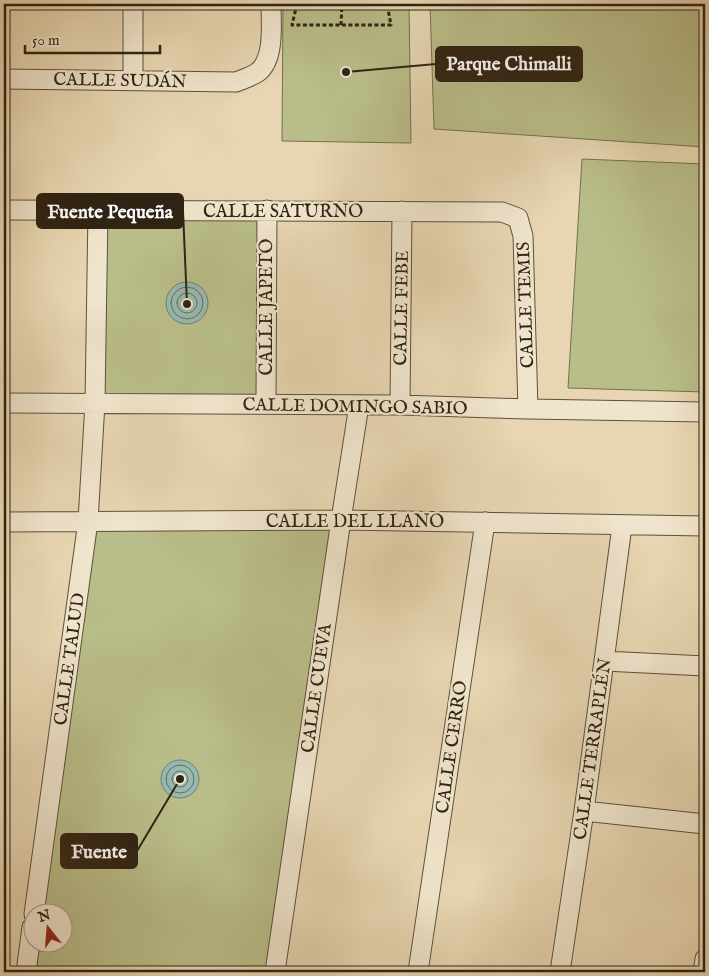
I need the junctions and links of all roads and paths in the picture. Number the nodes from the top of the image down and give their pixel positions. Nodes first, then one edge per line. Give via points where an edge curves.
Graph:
1 (134, 4) edge
2 (271, 4) edge
3 (297, 4) edge
4 (342, 4) edge
5 (386, 4) edge
6 (341, 25) junction
7 (4, 79) edge
8 (133, 80) junction
9 (4, 210) edge
10 (98, 210) junction
11 (267, 210) junction
12 (402, 212) junction
13 (502, 212) joint
14 (4, 403) edge
15 (95, 403) junction
16 (266, 404) junction
17 (359, 405) junction
18 (400, 405) junction
19 (528, 409) junction
20 (705, 412) edge
21 (341, 520) junction
22 (88, 521) junction
23 (4, 522) edge
24 (485, 522) junction
25 (622, 526) junction
26 (705, 526) edge
27 (604, 661) junction
28 (705, 666) edge
29 (584, 811) junction
30 (705, 824) edge
31 (35, 904) edge
32 (28, 954) edge
33 (705, 959) edge
34 (26, 972) edge
35 (275, 972) edge
36 (418, 972) edge
37 (560, 972) edge
38 (703, 972) edge

1 - 8 street
2 - 8 street, CALLE SUDÁN via 270,46 260,71 236,82
3 - 6 path via 292,25
4 - 6 path
5 - 6 path via 391,25
7 - 8 street, CALLE SUDÁN
9 - 10 street, CALLE SATURNO
10 - 11 street, CALLE SATURNO
10 - 15 street, CALLE TALUD
11 - 12 street, CALLE SATURNO
11 - 16 street, CALLE JAPETO
12 - 13 street, CALLE SATURNO
12 - 18 street, CALLE FEBE
13 - 19 street, CALLE TEMIS via 518,218 523,236
14 - 15 street, CALLE DOMINGO SABIO
15 - 16 street, CALLE DOMINGO SABIO
15 - 22 street, CALLE TALUD
16 - 17 street, CALLE DOMINGO SABIO
17 - 18 street, CALLE DOMINGO SABIO
17 - 21 street, CALLE CUEVA
18 - 19 street, CALLE DOMINGO SABIO
19 - 20 street, CALLE DOMINGO SABIO
21 - 22 street, CALLE DEL LLANO
21 - 24 street, CALLE DEL LLANO
21 - 35 street, CALLE CUEVA
22 - 23 street, CALLE DEL LLANO
22 - 31 street, CALLE TALUD
24 - 25 street, CALLE DEL LLANO
24 - 36 street, CALLE CERRO
25 - 26 street, CALLE DEL LLANO
25 - 27 street, CALLE TERRAPLÉN
27 - 28 street
27 - 29 street, CALLE TERRAPLÉN
29 - 30 street
29 - 37 street, CALLE TERRAPLÉN
32 - 34 street
33 - 38 street

